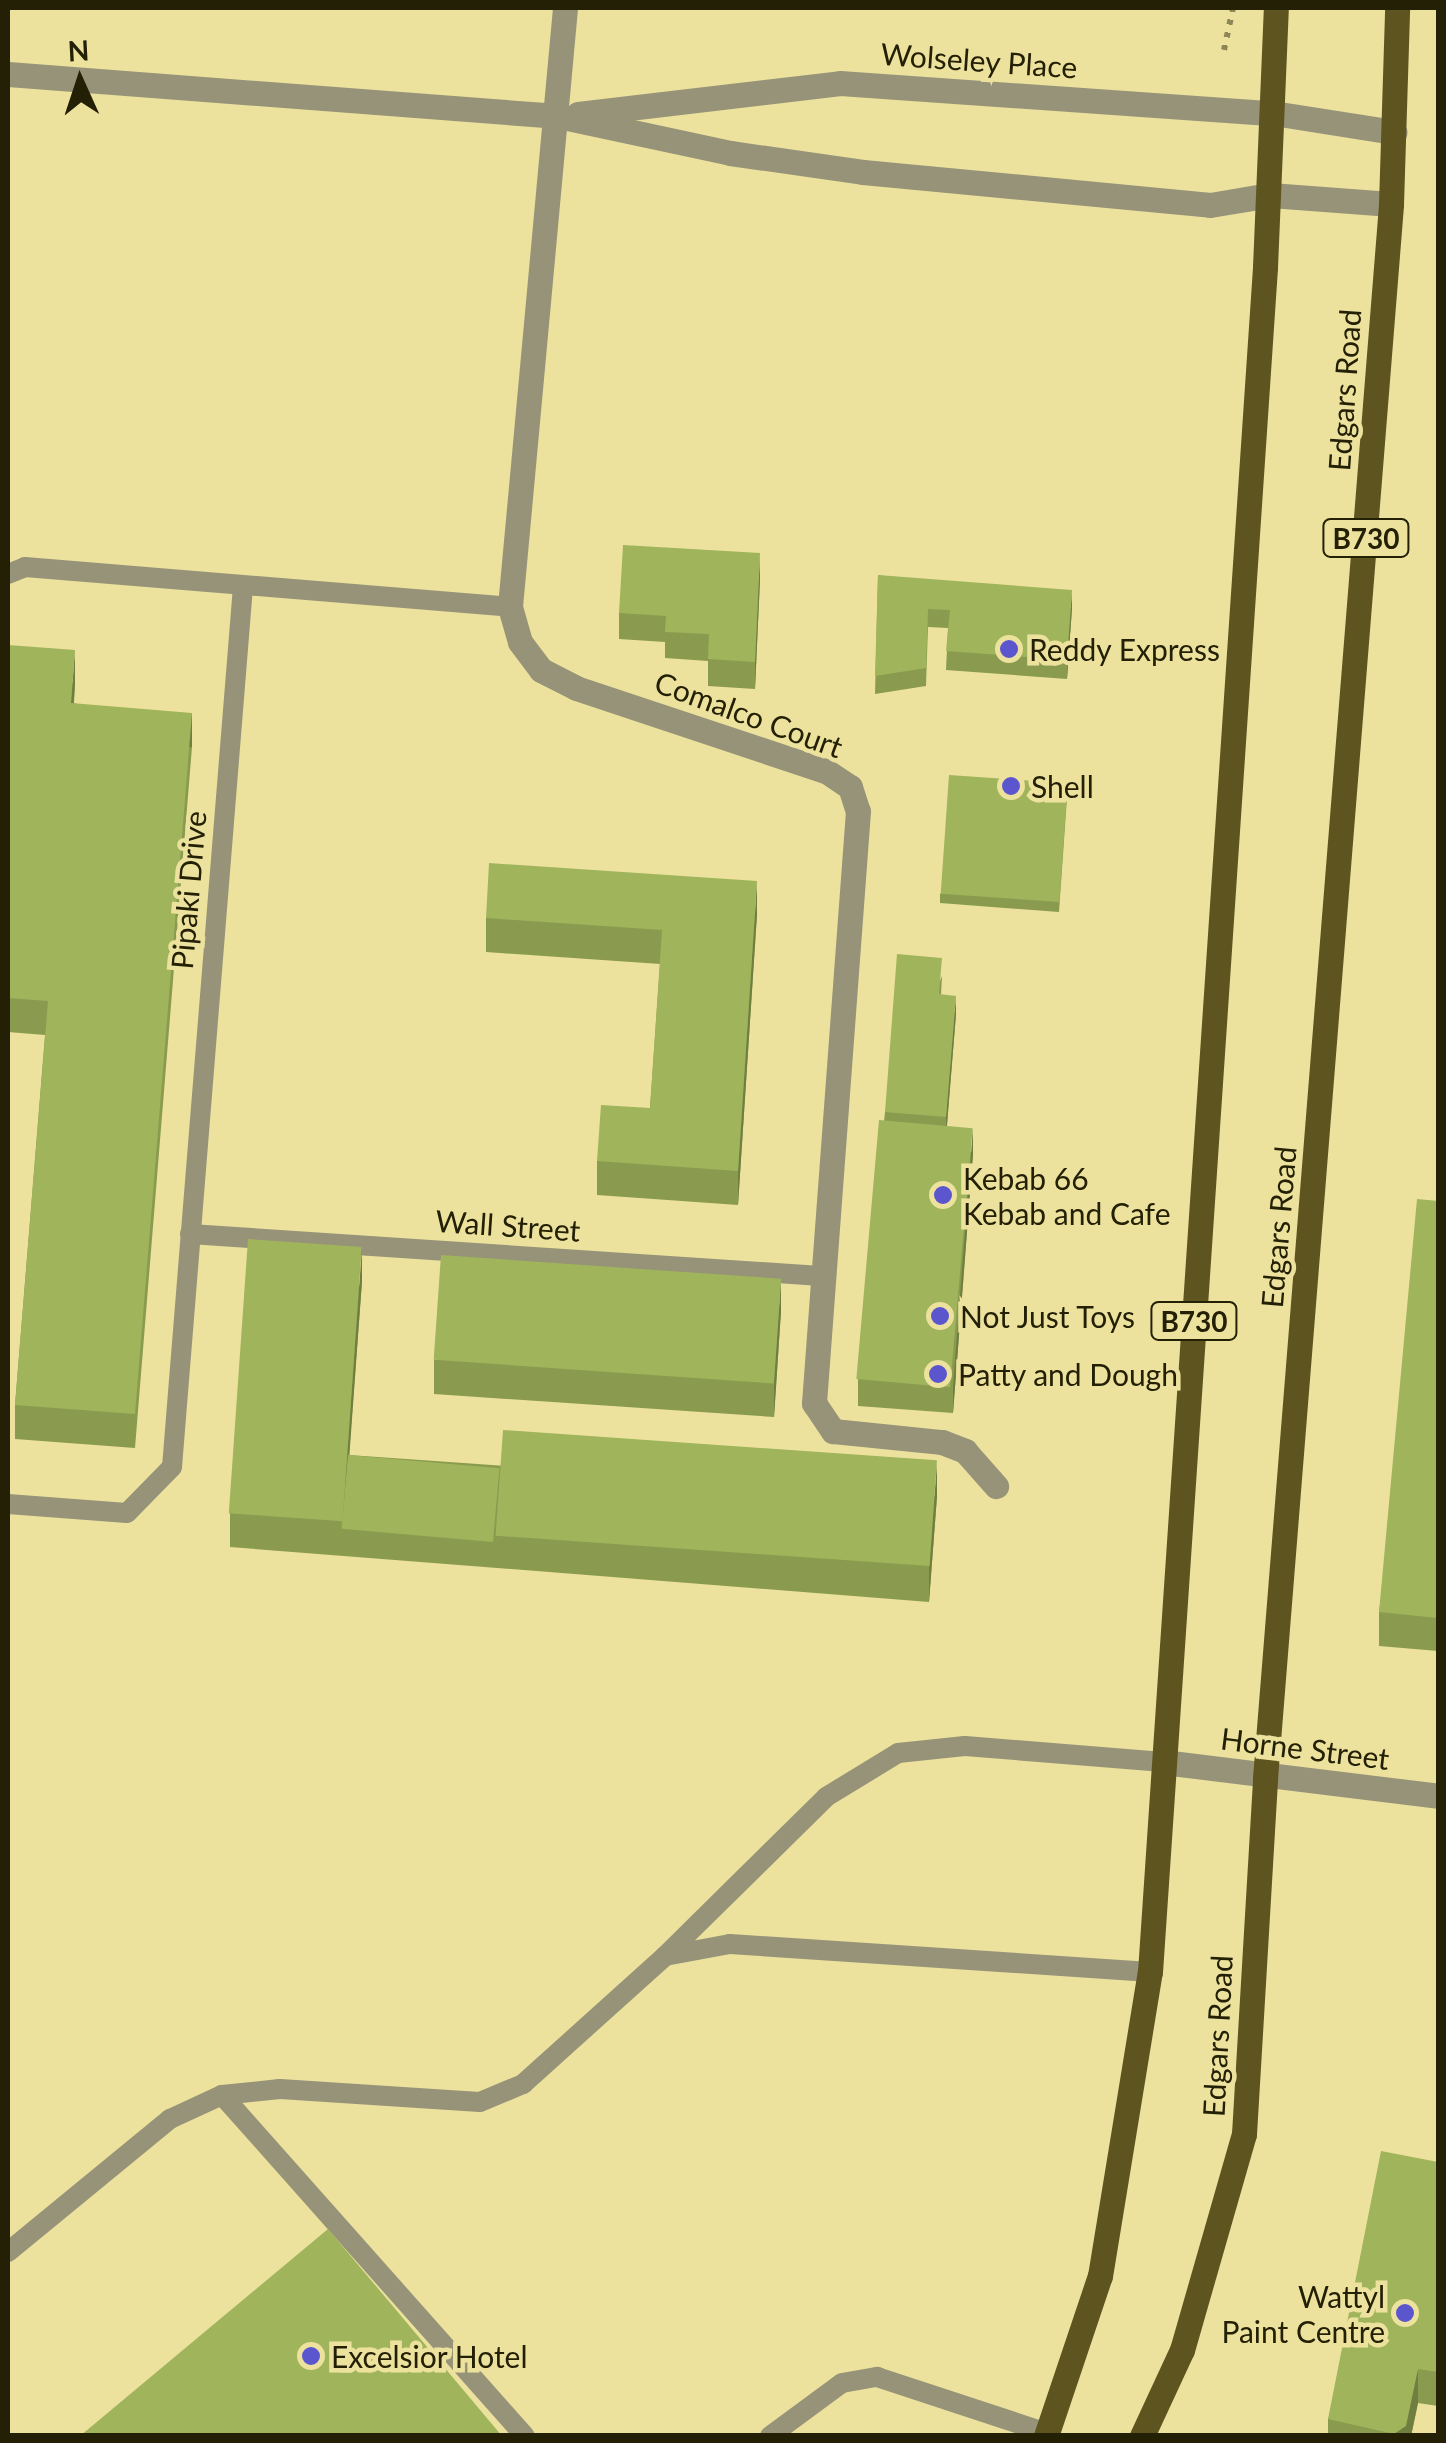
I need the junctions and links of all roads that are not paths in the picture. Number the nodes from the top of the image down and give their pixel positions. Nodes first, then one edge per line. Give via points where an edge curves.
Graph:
1 (564, 8) edge
2 (1276, 8) edge
3 (1396, 8) edge
4 (8, 74) edge
5 (1273, 113) junction
6 (558, 116) junction
7 (1395, 132) junction
8 (1270, 194) junction
9 (1391, 204) junction
10 (8, 574) edge
11 (244, 586) junction
12 (510, 607) junction
13 (190, 1234) junction
14 (821, 1276) junction
15 (996, 1486) dead end
16 (8, 1504) edge
17 (1164, 1762) junction
18 (1264, 1778) junction
19 (1438, 1796) edge
20 (666, 1956) junction
21 (1150, 1972) junction
22 (222, 2095) junction
23 (8, 2252) edge
24 (1047, 2434) edge
25 (525, 2436) edge
26 (770, 2436) edge
27 (1142, 2436) edge

1 - 6 street, Comalco Court
2 - 5 main road, B730
3 - 7 main road, Edgars Road / B730
4 - 6 street, Wolseley Place
5 - 6 street, Wolseley Place via 840,83
5 - 7 street, Wolseley Place
5 - 8 main road, B730
6 - 8 street, Wolseley Place via 730,153 863,172 1210,205
6 - 12 street, Comalco Court
7 - 9 main road, Edgars Road / B730
8 - 9 street, Wolseley Place
8 - 17 main road, B730
9 - 18 main road, Edgars Road / B730
10 - 11 lane via 25,567
11 - 12 lane
11 - 13 lane, Pipaki Drive
12 - 14 street, Comalco Court via 520,642 542,670 576,688 826,771 850,787 858,811
13 - 14 lane, Wall Street
13 - 16 lane, Pipaki Drive via 172,1467 127,1513
14 - 15 street, Comalco Court via 814,1402 820,1420 833,1431 965,1450
17 - 18 street, Horne Street
17 - 20 lane via 965,1746 898,1753 826,1797
17 - 21 main road, B730
18 - 19 street, Horne Street
18 - 27 main road, Edgars Road / B730 via 1244,2134 1182,2350
20 - 21 lane via 730,1944
20 - 22 lane via 522,2084 480,2102 280,2089
21 - 24 main road, B730 via 1100,2276
22 - 23 lane via 170,2120
22 - 25 lane
24 - 26 lane via 877,2377 842,2383

